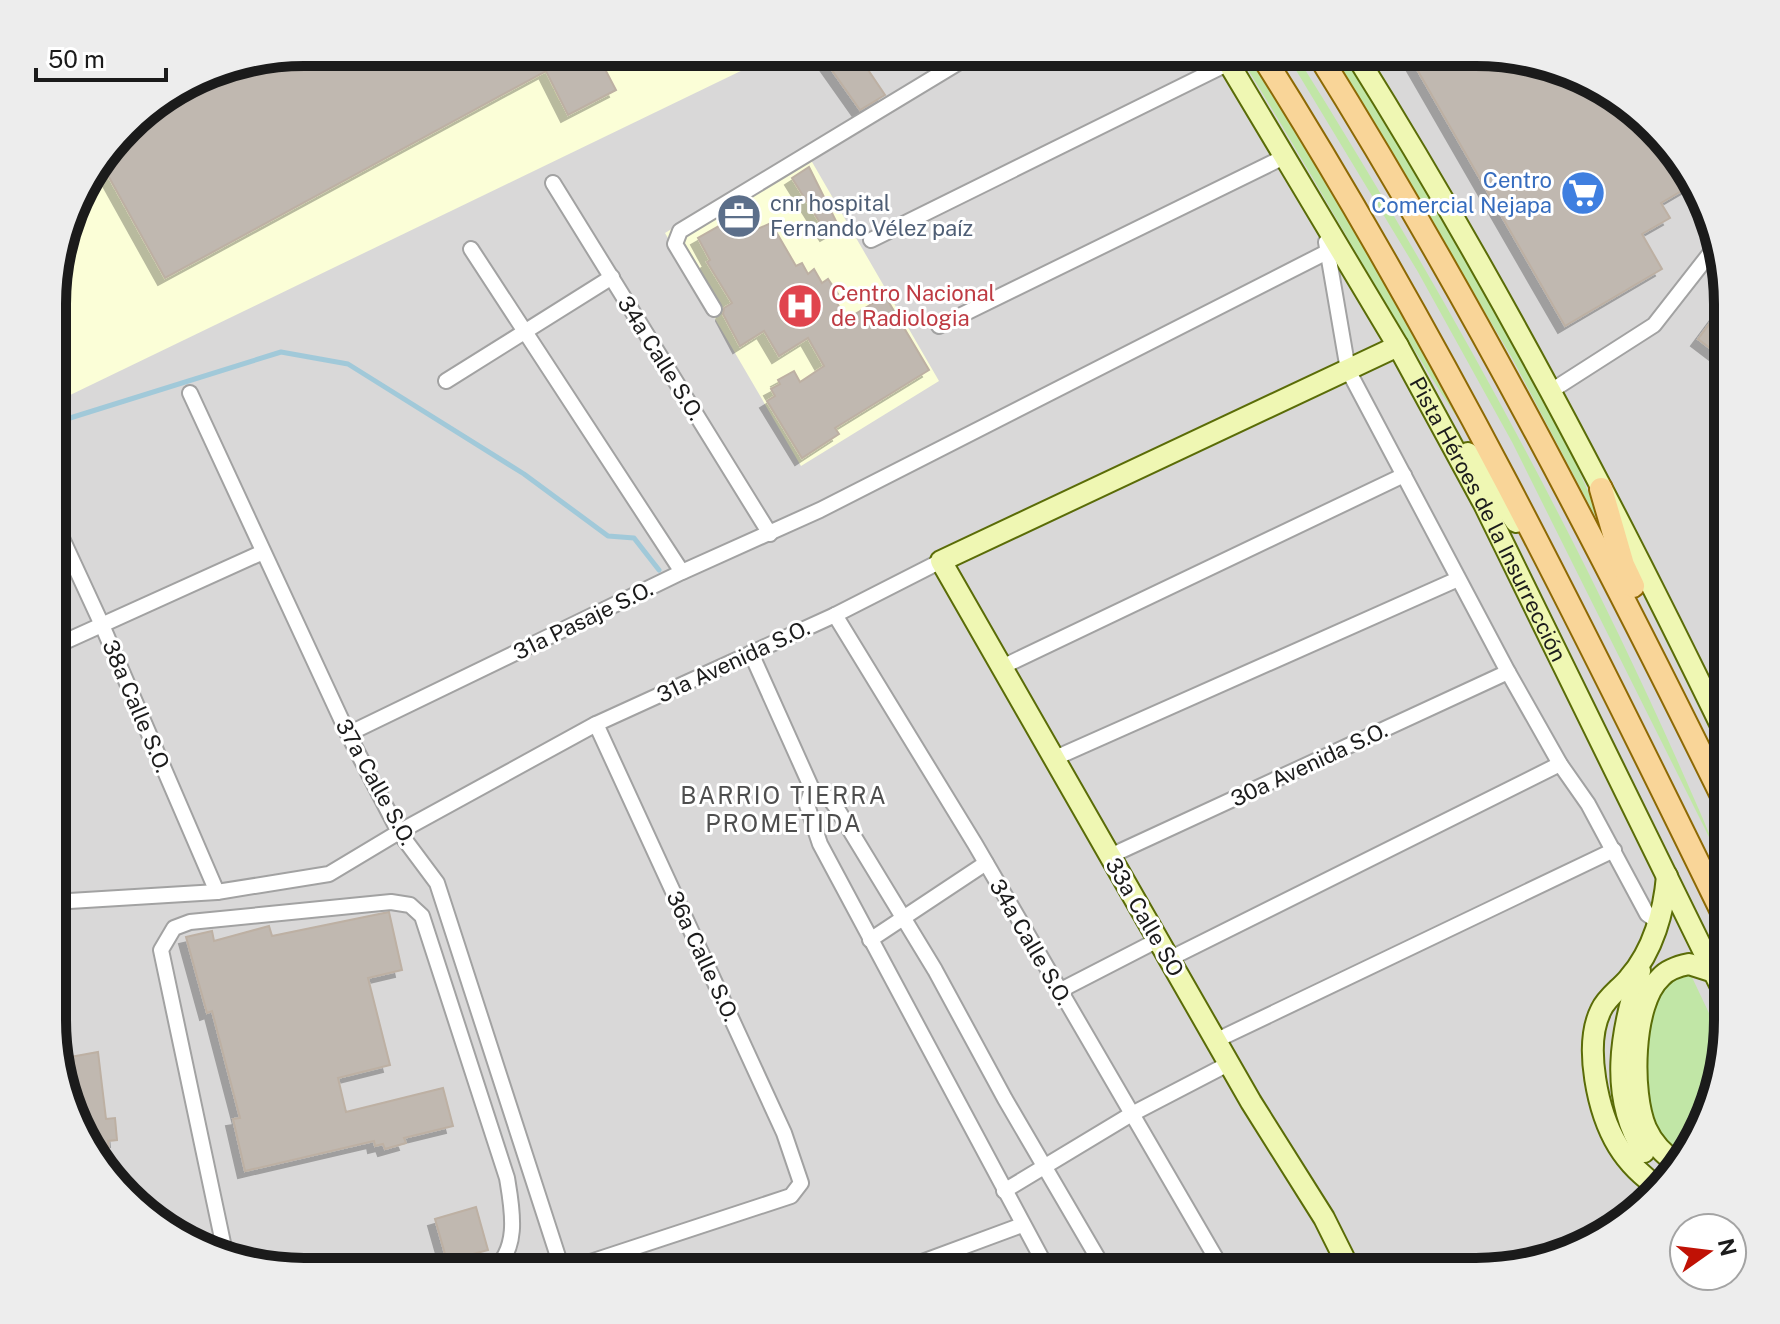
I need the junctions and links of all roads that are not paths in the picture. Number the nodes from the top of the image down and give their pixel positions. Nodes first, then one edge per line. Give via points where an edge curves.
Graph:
1 (951, 67) edge
2 (1207, 67) edge
3 (1231, 67) edge
4 (1269, 67) edge
5 (1326, 67) edge
6 (1363, 67) edge
7 (1286, 156) junction
8 (553, 183) dead end
9 (1324, 221) junction
10 (871, 240) dead end
11 (471, 249) dead end
12 (1327, 252) junction
13 (1708, 256) edge
14 (612, 277) junction
15 (714, 309) dead end
16 (939, 326) dead end
17 (524, 332) junction
18 (1398, 346) junction
19 (1348, 370) junction
20 (446, 381) dead end
21 (1551, 391) junction
22 (190, 393) dead end
23 (1427, 399) junction
24 (1404, 475) junction
25 (1601, 489) junction
26 (770, 534) junction
27 (66, 548) edge
28 (263, 552) junction
29 (941, 561) junction
30 (682, 572) junction
31 (1458, 579) junction
32 (835, 615) junction
33 (102, 625) junction
34 (66, 641) edge
35 (751, 653) junction
36 (1002, 667) junction
37 (1508, 672) junction
38 (1713, 710) edge
39 (1627, 719) junction
40 (596, 724) junction
41 (348, 734) junction
42 (1053, 759) junction
43 (1560, 764) junction
44 (1713, 775) edge
45 (1713, 778) edge
46 (812, 789) junction
47 (399, 832) junction
48 (1614, 850) junction
49 (1110, 856) junction
50 (986, 863) junction
51 (1667, 875) junction
52 (217, 892) junction
53 (1713, 894) edge
54 (67, 898) edge
55 (904, 916) junction
56 (1658, 922) junction
57 (870, 940) junction
58 (1158, 940) junction
59 (1646, 952) junction
60 (1169, 959) junction
61 (1713, 970) edge
62 (1713, 972) edge
63 (1059, 991) junction
64 (1630, 1001) junction
65 (1603, 1005) junction
66 (1642, 1021) junction
67 (1217, 1040) junction
68 (1230, 1063) junction
69 (1130, 1115) junction
70 (1670, 1157) edge
71 (1045, 1166) junction
72 (1663, 1168) edge
73 (1651, 1180) edge
74 (1004, 1191) junction
75 (1022, 1225) junction
76 (223, 1243) edge
77 (500, 1257) edge
78 (559, 1257) edge
79 (603, 1257) edge
80 (934, 1258) edge
81 (1041, 1258) edge
82 (1098, 1258) edge
83 (1215, 1258) edge
84 (1344, 1258) edge

1 - 15 street via 680,231 675,244
2 - 10 street
3 - 7 street, Pista Héroes de la Insurrección
4 - 39 main road, Pista Héroes de la Insurrección via 1433,341
5 - 45 main road via 1497,358
6 - 21 street via 1438,186
7 - 9 street, Pista Héroes de la Insurrección
7 - 16 street
8 - 14 street, 34a Calle S.O.
9 - 12 street
9 - 18 street, Pista Héroes de la Insurrección
11 - 17 street
12 - 19 street
12 - 26 street, 31a Pasaje S.O.
13 - 21 street via 1654,325
14 - 17 street
14 - 26 street, 34a Calle S.O.
17 - 20 street
17 - 30 street
18 - 19 street, 31a Avenida S.O.
18 - 23 street, Pista Héroes de la Insurrección
19 - 24 street
19 - 29 street, 31a Avenida S.O.
21 - 25 street
22 - 28 street, 37a Calle S.O.
23 - 39 street via 1508,506
23 - 51 street, Pista Héroes de la Insurrección
24 - 31 street
24 - 36 street
25 - 38 street
25 - 44 main road via 1623,565 1672,666
26 - 30 street, 31a Pasaje S.O.
27 - 33 street, 38a Calle S.O.
28 - 33 street
28 - 41 street, 37a Calle S.O.
29 - 32 street, 31a Avenida S.O.
29 - 36 street, 33a Calle SO
30 - 41 street, 31a Pasaje S.O.
31 - 37 street
31 - 42 street
32 - 35 street, 31a Avenida S.O.
32 - 50 street, 34a Calle S.O.
33 - 34 street
33 - 52 street, 38a Calle S.O.
35 - 40 street, 31a Avenida S.O.
35 - 46 street
36 - 42 street, 33a Calle SO
37 - 43 street
37 - 49 street, 30a Avenida S.O.
39 - 53 main road, Pista Héroes de la Insurrección
40 - 47 street, 31a Avenida S.O.
40 - 79 street, 36a Calle S.O. via 784,1133 801,1183 797,1191
41 - 47 street, 37a Calle S.O.
42 - 49 street, 33a Calle SO
43 - 48 street
43 - 60 street
46 - 55 street via 836,807
46 - 57 street via 807,805 815,831
47 - 52 street, 31a Avenida S.O. via 329,874
47 - 78 street, 37a Calle S.O. via 437,883
48 - 56 street via 1647,914
48 - 67 street
49 - 58 street, 33a Calle SO
50 - 55 street
50 - 63 street, 34a Calle S.O.
51 - 56 street
51 - 61 street, Pista Héroes de la Insurrección
52 - 54 street, 31a Avenida S.O.
55 - 57 street
55 - 71 street
56 - 59 street
57 - 74 street
58 - 60 street, 33a Calle SO
58 - 63 street
59 - 64 street
59 - 65 street
60 - 67 street, 33a Calle SO
62 - 66 street via 1689,964 1668,972 1651,990
63 - 69 street, 34a Calle S.O.
64 - 65 street
64 - 66 street via 1638,1005
64 - 72 street via 1621,1058 1624,1104 1644,1151
65 - 73 street via 1594,1049 1608,1124 1627,1159
66 - 70 street via 1640,1110 1656,1146
67 - 68 street, 33a Calle SO
68 - 69 street
68 - 84 street, 33a Calle SO
69 - 71 street
69 - 83 street, 34a Calle S.O.
71 - 74 street
71 - 82 street
74 - 75 street
75 - 80 street
75 - 81 street
76 - 77 street via 161,950 174,928 190,922 391,902 410,905 422,916 507,1178 514,1218 511,1240

